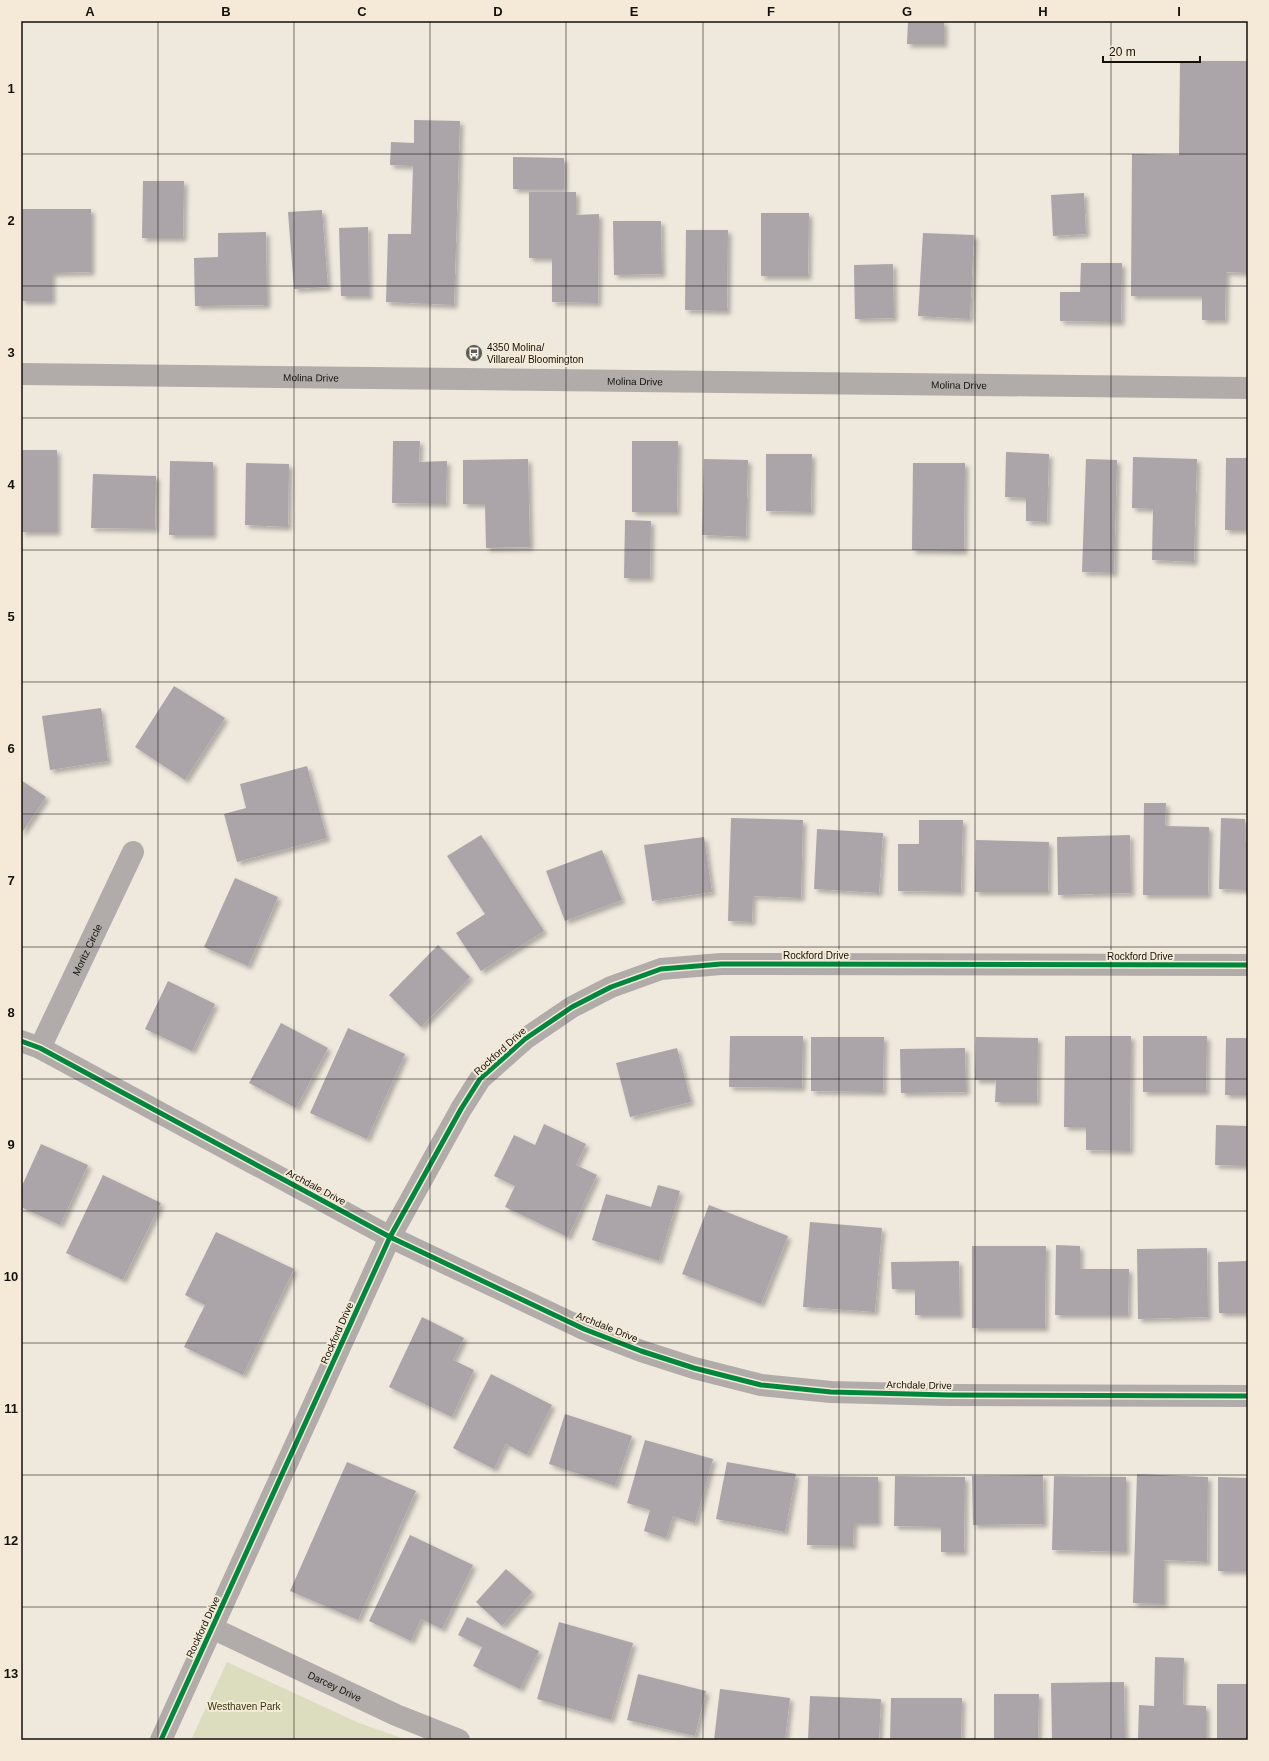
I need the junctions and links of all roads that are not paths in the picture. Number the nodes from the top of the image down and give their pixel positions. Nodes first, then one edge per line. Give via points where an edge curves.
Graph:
1 (21, 374) edge
2 (1248, 388) edge
3 (133, 852) dead end
4 (1248, 965) edge
5 (31, 1045) edge
6 (390, 1237) junction
7 (1248, 1396) edge
8 (212, 1628) junction
9 (161, 1740) edge
10 (459, 1740) edge

1 - 2 street, Molina Drive
3 - 5 street, Moritz Circle
4 - 6 street, Rockford Drive via 721,964 661,969 611,987 572,1007 525,1039 480,1079
5 - 6 street, Archdale Drive
6 - 7 street, Archdale Drive via 584,1329 694,1368 761,1385 839,1393
6 - 8 street, Rockford Drive
8 - 9 street, Rockford Drive
8 - 10 street, Darcey Drive via 396,1715

